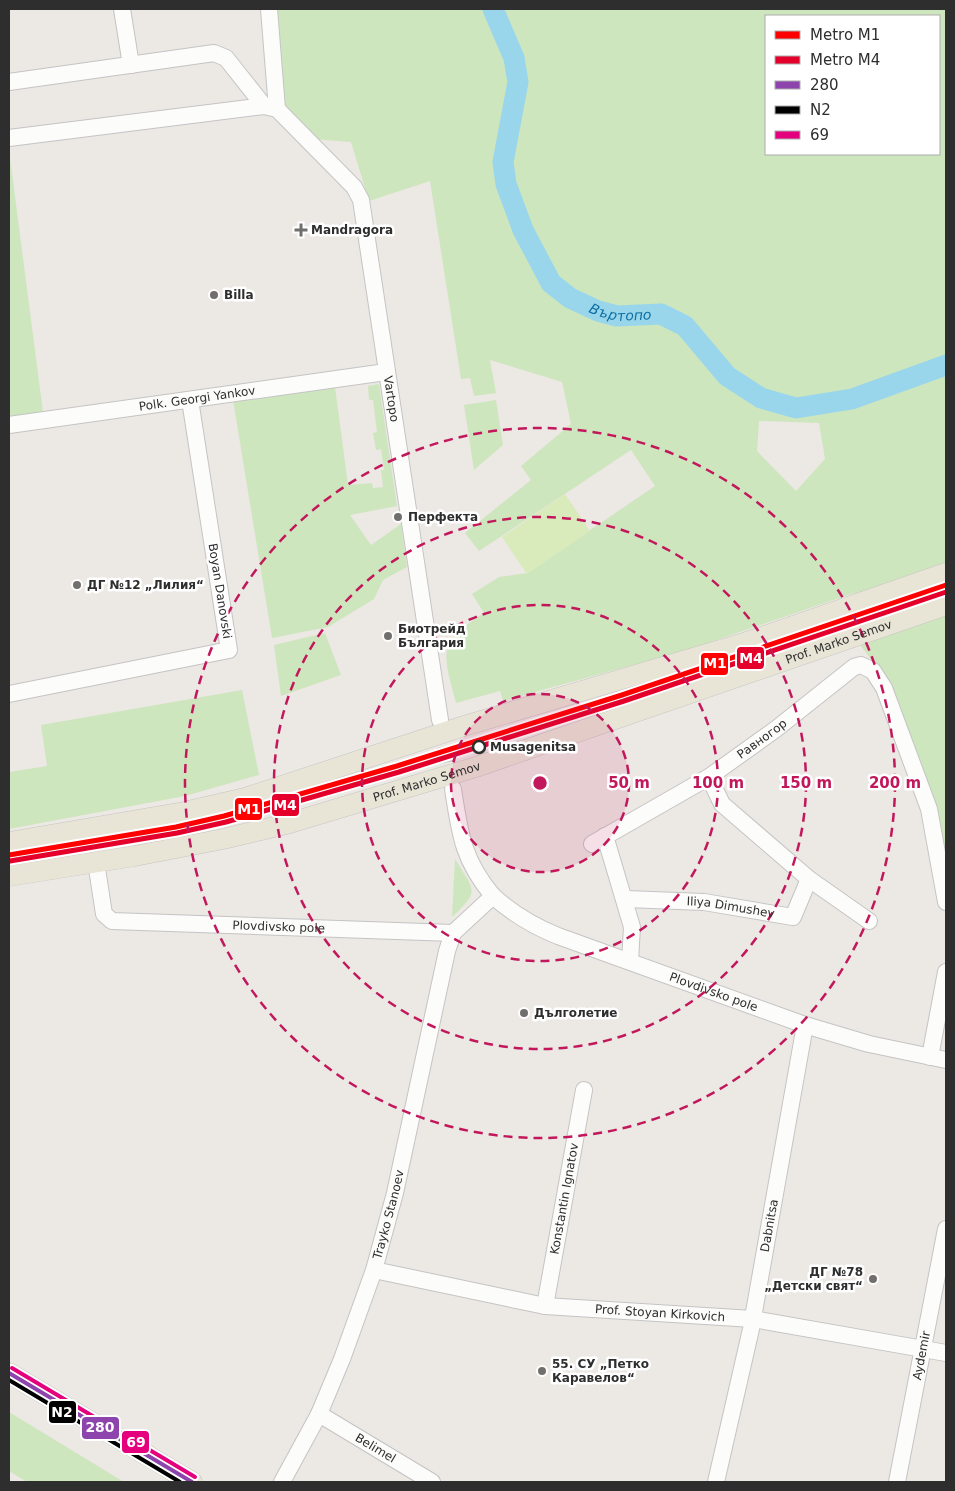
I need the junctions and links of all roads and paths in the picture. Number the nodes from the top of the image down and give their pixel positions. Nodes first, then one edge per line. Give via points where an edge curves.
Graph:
1 (122, 9) edge
2 (269, 9) edge
3 (131, 65) junction
4 (9, 82) edge
5 (270, 108) junction
6 (9, 138) edge
7 (386, 372) junction
8 (190, 400) junction
9 (9, 425) edge
10 (946, 573) edge
11 (946, 605) edge
12 (9, 694) edge
13 (440, 720) tunnel mouth
14 (709, 777) junction
15 (453, 789) tunnel mouth
16 (9, 842) edge
17 (96, 862) junction
18 (9, 876) edge
19 (809, 879) junction
20 (493, 896) junction
21 (626, 899) junction
22 (946, 902) edge
23 (869, 921) dead end
24 (453, 933) junction
25 (630, 961) junction
26 (946, 972) edge
27 (805, 1025) junction
28 (938, 1059) edge
29 (584, 1090) dead end
30 (946, 1229) edge
31 (374, 1270) junction
32 (545, 1306) junction
33 (753, 1319) junction
34 (923, 1350) junction
35 (946, 1354) edge
36 (9, 1373) edge
37 (319, 1414) junction
38 (192, 1482) edge
39 (282, 1482) edge
40 (432, 1482) edge
41 (716, 1482) edge
42 (897, 1482) edge

1 - 3 street
2 - 5 street
3 - 4 street, Vartopo
3 - 5 street, Vartopo via 214,53 226,58
5 - 6 street
5 - 7 street, Vartopo via 354,187 361,200
7 - 8 street, Polk. Georgi Yankov
7 - 13 street, Vartopo
8 - 9 street, Polk. Georgi Yankov
8 - 12 street, Boyan Danovski via 229,650
10 - 16 main road via 747,642 464,726 245,798 184,812
11 - 17 main road, Prof. Marko Semov via 476,767 290,823
14 - 19 street via 722,804
14 - 21 street, Равногор via 598,840
14 - 22 street, Равногор via 854,667 861,665 873,671 884,688 929,809
15 - 20 street, Plovdivsko pole via 463,847
17 - 18 main road, Prof. Marko Semov
17 - 24 street, Plovdivsko pole via 104,914 112,921
19 - 21 street, Iliya Dimushev via 793,917 704,902
19 - 23 street
20 - 24 street
20 - 25 street, Plovdivsko pole via 532,926
21 - 25 street, Равногор via 632,927
24 - 31 street, Trayko Stanoev via 446,952 395,1192
25 - 27 street, Plovdivsko pole
26 - 28 street
27 - 28 street, Plovdivsko pole via 869,1044
27 - 33 street, Dabnitsa
29 - 32 street, Konstantin Ignatov
30 - 34 street, Aydemir
31 - 32 street, Prof. Stoyan Kirkovich
31 - 37 street, Trayko Stanoev
32 - 33 street, Prof. Stoyan Kirkovich
33 - 34 street, Prof. Stoyan Kirkovich
33 - 41 street, Dabnitsa
34 - 35 street, Prof. Stoyan Kirkovich
34 - 42 street, Aydemir
36 - 38 main road
37 - 39 street, Trayko Stanoev
37 - 40 street, Belimel

